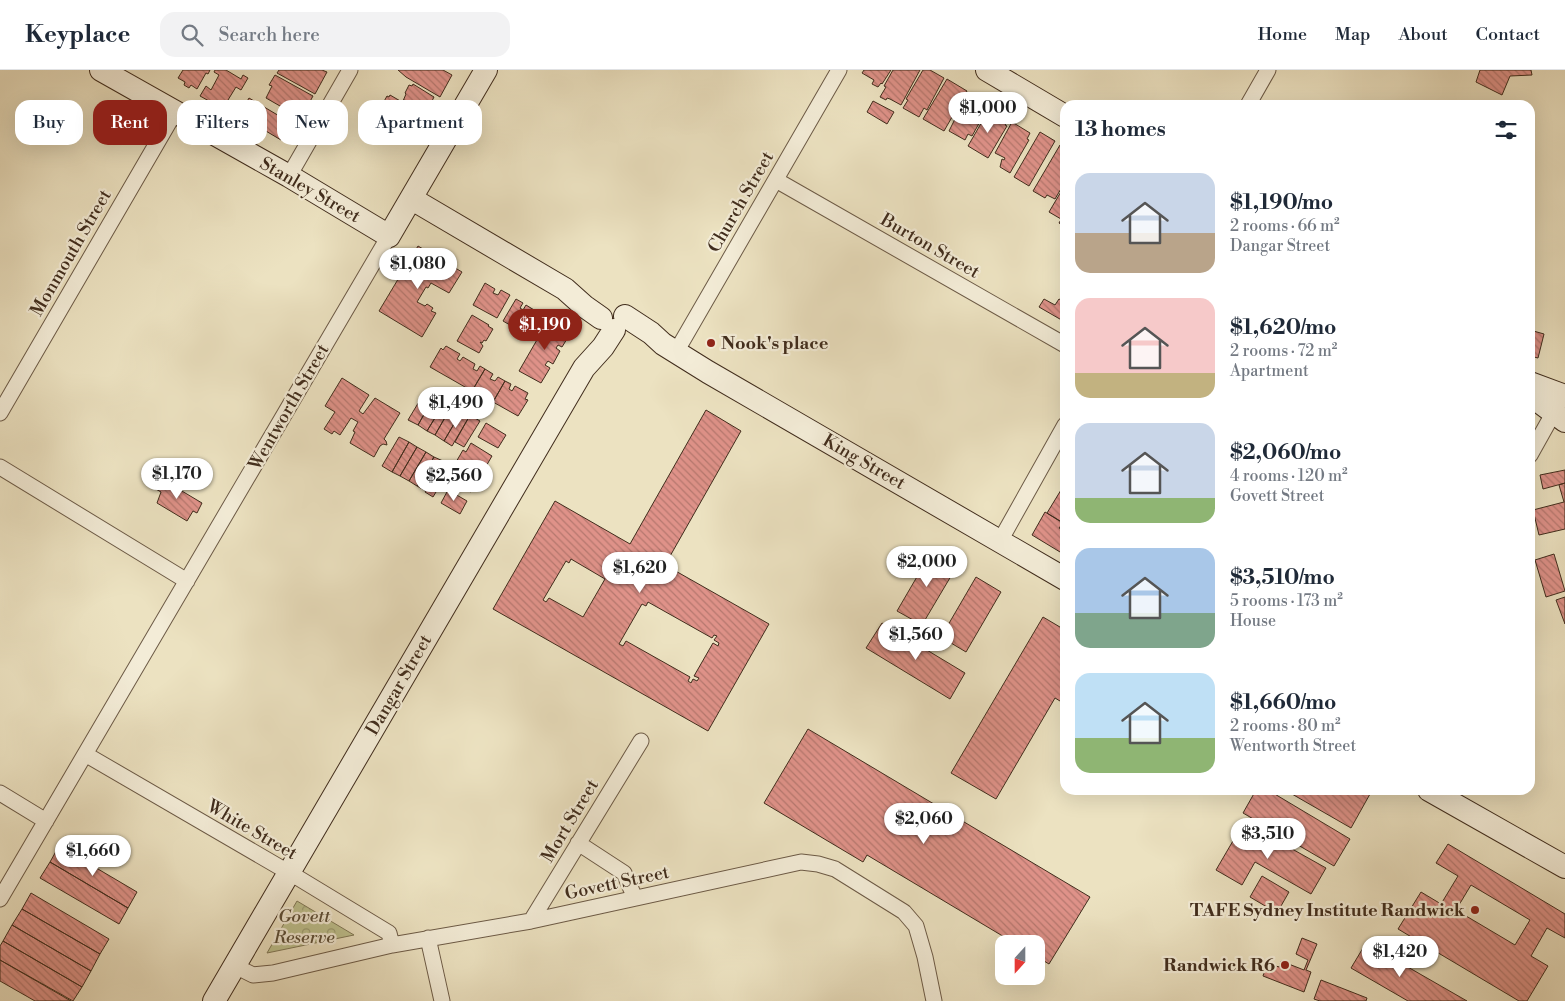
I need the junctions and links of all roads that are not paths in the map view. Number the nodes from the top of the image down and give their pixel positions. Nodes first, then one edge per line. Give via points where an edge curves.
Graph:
1 (100, 70) edge
2 (486, 70) edge
3 (839, 70) edge
4 (987, 70) edge
5 (1268, 70) edge
6 (348, 71) edge
7 (1251, 100) edge
8 (175, 112) junction
9 (1060, 113) edge
10 (288, 176) junction
11 (776, 180) junction
12 (412, 199) junction
13 (389, 236) junction
14 (612, 320) junction
15 (1060, 342) edge
16 (669, 348) junction
17 (1535, 387) edge
18 (1535, 397) edge
19 (1561, 410) edge
20 (0, 413) edge
21 (1060, 434) edge
22 (1535, 447) edge
23 (2, 473) edge
24 (1000, 541) junction
25 (1060, 576) edge
26 (187, 581) junction
27 (640, 741) dead end
28 (85, 754) junction
29 (0, 793) edge
30 (1438, 795) edge
31 (46, 821) junction
32 (578, 843) junction
33 (1565, 867) edge
34 (289, 873) junction
35 (635, 898) junction
36 (0, 899) edge
37 (532, 921) junction
38 (428, 938) junction
39 (392, 945) junction
40 (235, 966) junction
41 (214, 1001) edge
42 (442, 1001) edge
43 (934, 1001) edge

1 - 8 street, Stanley Street
2 - 12 street, Wentworth Street
3 - 11 street, Church Street
4 - 9 street
5 - 7 street
6 - 10 street
8 - 10 street, Stanley Street
8 - 20 street, Monmouth Street
10 - 13 street, Stanley Street
11 - 15 street, Burton Street
11 - 16 street, Church Street
12 - 13 street, Wentworth Street
12 - 14 street, King Street via 565,289 584,306
13 - 26 street, Wentworth Street
14 - 16 street, King Street via 646,341
14 - 34 street, Dangar Street via 603,348 584,368
16 - 24 street, King Street
17 - 19 street
18 - 19 street
19 - 22 street
21 - 24 street
23 - 26 street
24 - 25 street, King Street
26 - 28 street, Wentworth Street
27 - 32 street, Mort Street
28 - 31 street, Wentworth Street
28 - 34 street, White Street
29 - 31 street
30 - 33 street
31 - 36 street, Wentworth Street
32 - 35 street via 624,873
32 - 37 street, Mort Street
34 - 39 street, White Street via 389,933
34 - 40 street, Dangar Street
35 - 37 street, Govett Street
35 - 43 street, Govett Street via 801,862 835,869 904,912 916,926
37 - 38 street, Govett Street
38 - 39 street, Govett Street
38 - 42 street
39 - 40 street, Govett Street via 261,975
40 - 41 street, Dangar Street

